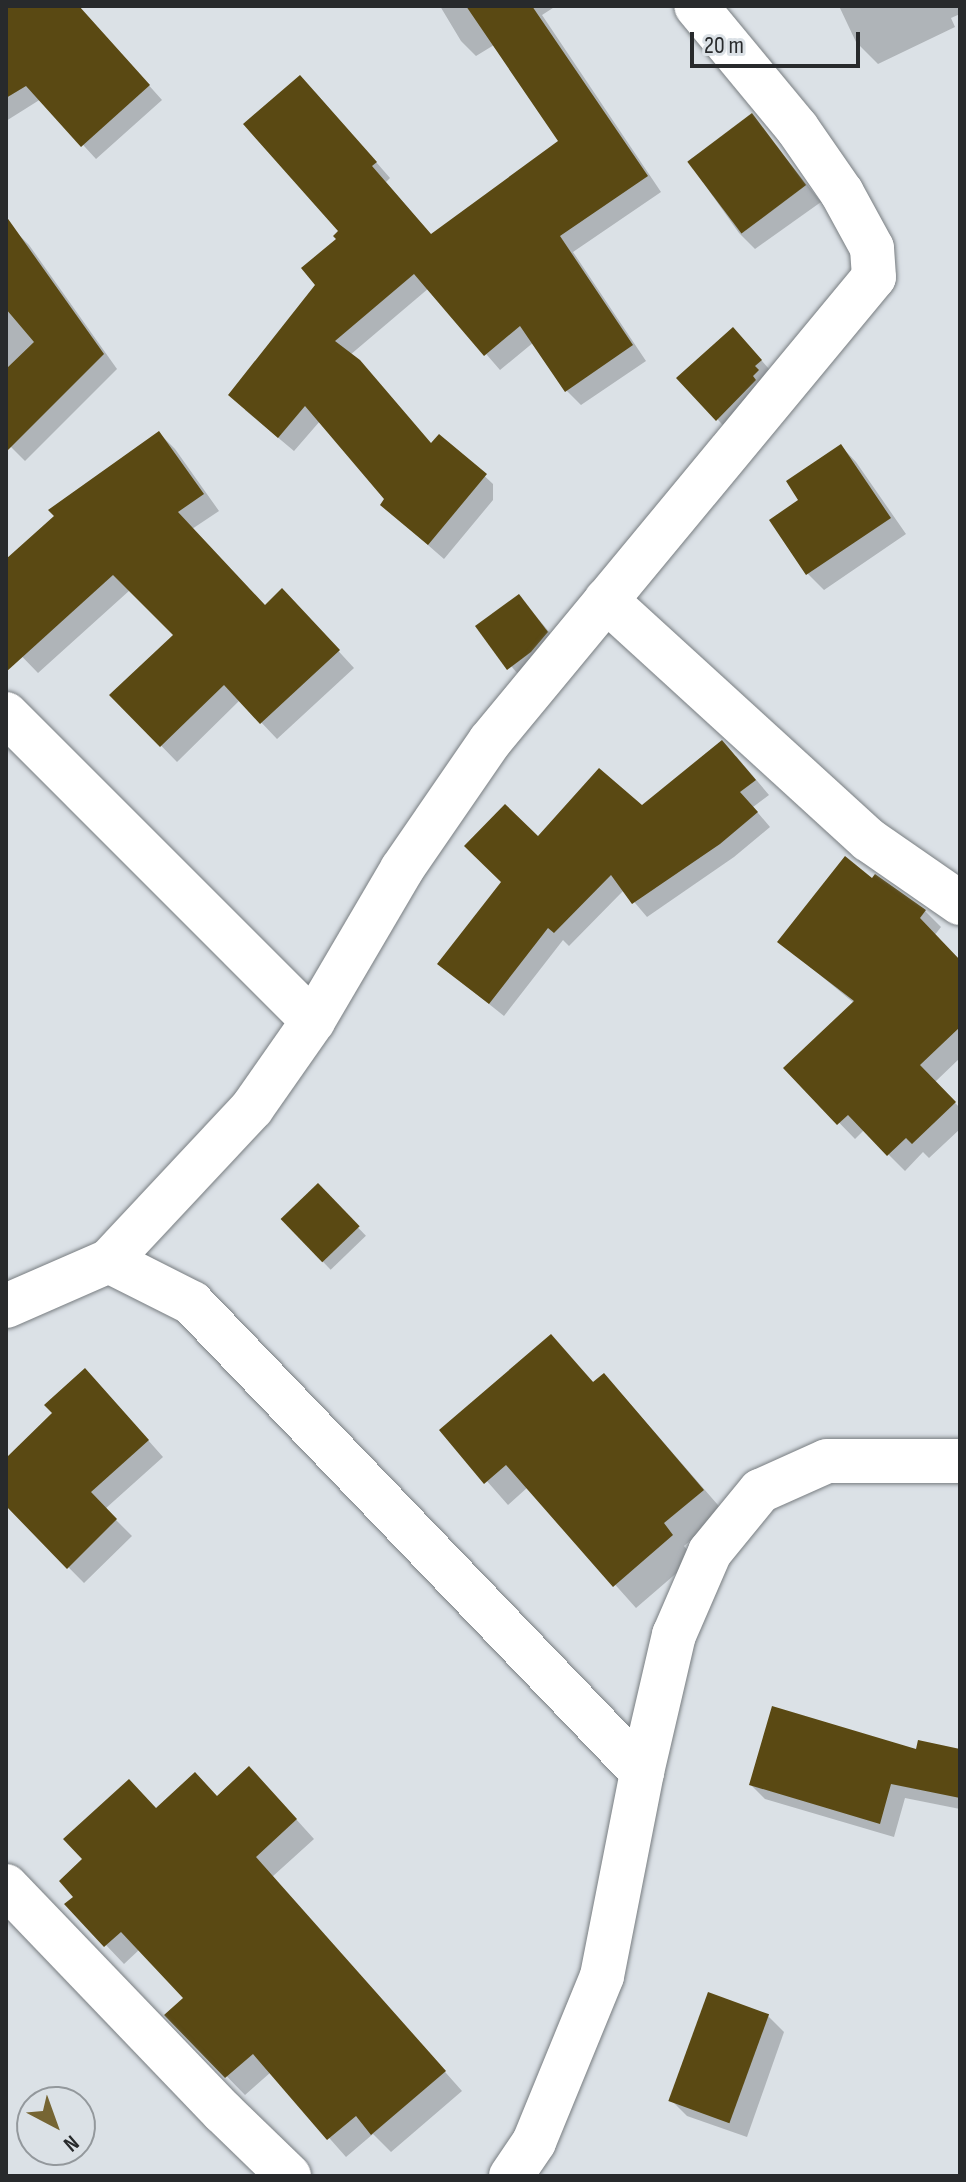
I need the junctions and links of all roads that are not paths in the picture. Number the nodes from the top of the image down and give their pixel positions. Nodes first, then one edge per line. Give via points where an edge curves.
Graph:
1 (696, 6) edge
2 (606, 600) junction
3 (6, 714) edge
4 (960, 903) edge
5 (313, 1021) junction
6 (109, 1261) junction
7 (6, 1306) edge
8 (960, 1461) edge
9 (642, 1772) junction
10 (6, 1886) edge
11 (289, 2176) edge
12 (511, 2176) edge

1 - 2 street via 797,128 842,193 872,248 874,277
2 - 4 street via 869,840
2 - 5 street via 490,741 402,869
3 - 5 street
5 - 6 street via 252,1108
6 - 7 street
6 - 9 street via 192,1303
8 - 9 street via 827,1461 760,1491 710,1552 674,1635
9 - 12 street via 602,1976 534,2142
10 - 11 street

